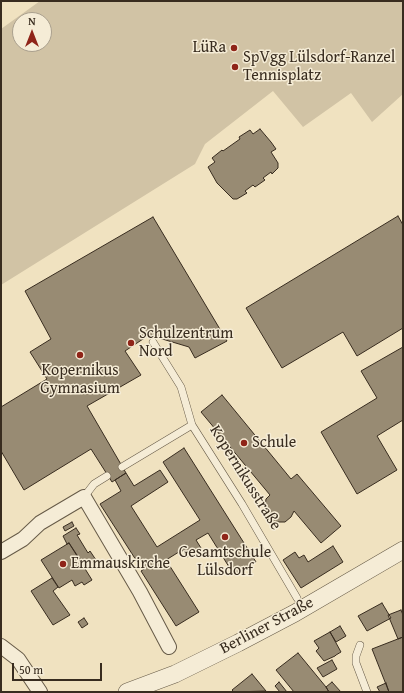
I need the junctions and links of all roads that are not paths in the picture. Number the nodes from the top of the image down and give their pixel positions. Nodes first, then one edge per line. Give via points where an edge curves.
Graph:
1 (152, 342) dead end
2 (192, 425) junction
3 (122, 466) dead end
4 (107, 476) dead end
5 (84, 497) junction
6 (403, 550) edge
7 (1, 552) edge
8 (297, 598) dead end
9 (360, 645) dead end
10 (1, 646) edge
11 (169, 648) dead end
12 (40, 692) edge
13 (126, 692) edge
14 (367, 692) edge

1 - 2 lane via 181,387
2 - 3 lane, Kopernikusstraße
2 - 8 lane, Kopernikusstraße
4 - 5 lane via 94,484
5 - 7 street via 40,522 23,539
5 - 11 street via 140,592
6 - 13 street, Berliner Straße via 238,644 175,674
9 - 14 lane via 356,663
10 - 12 street via 18,659

